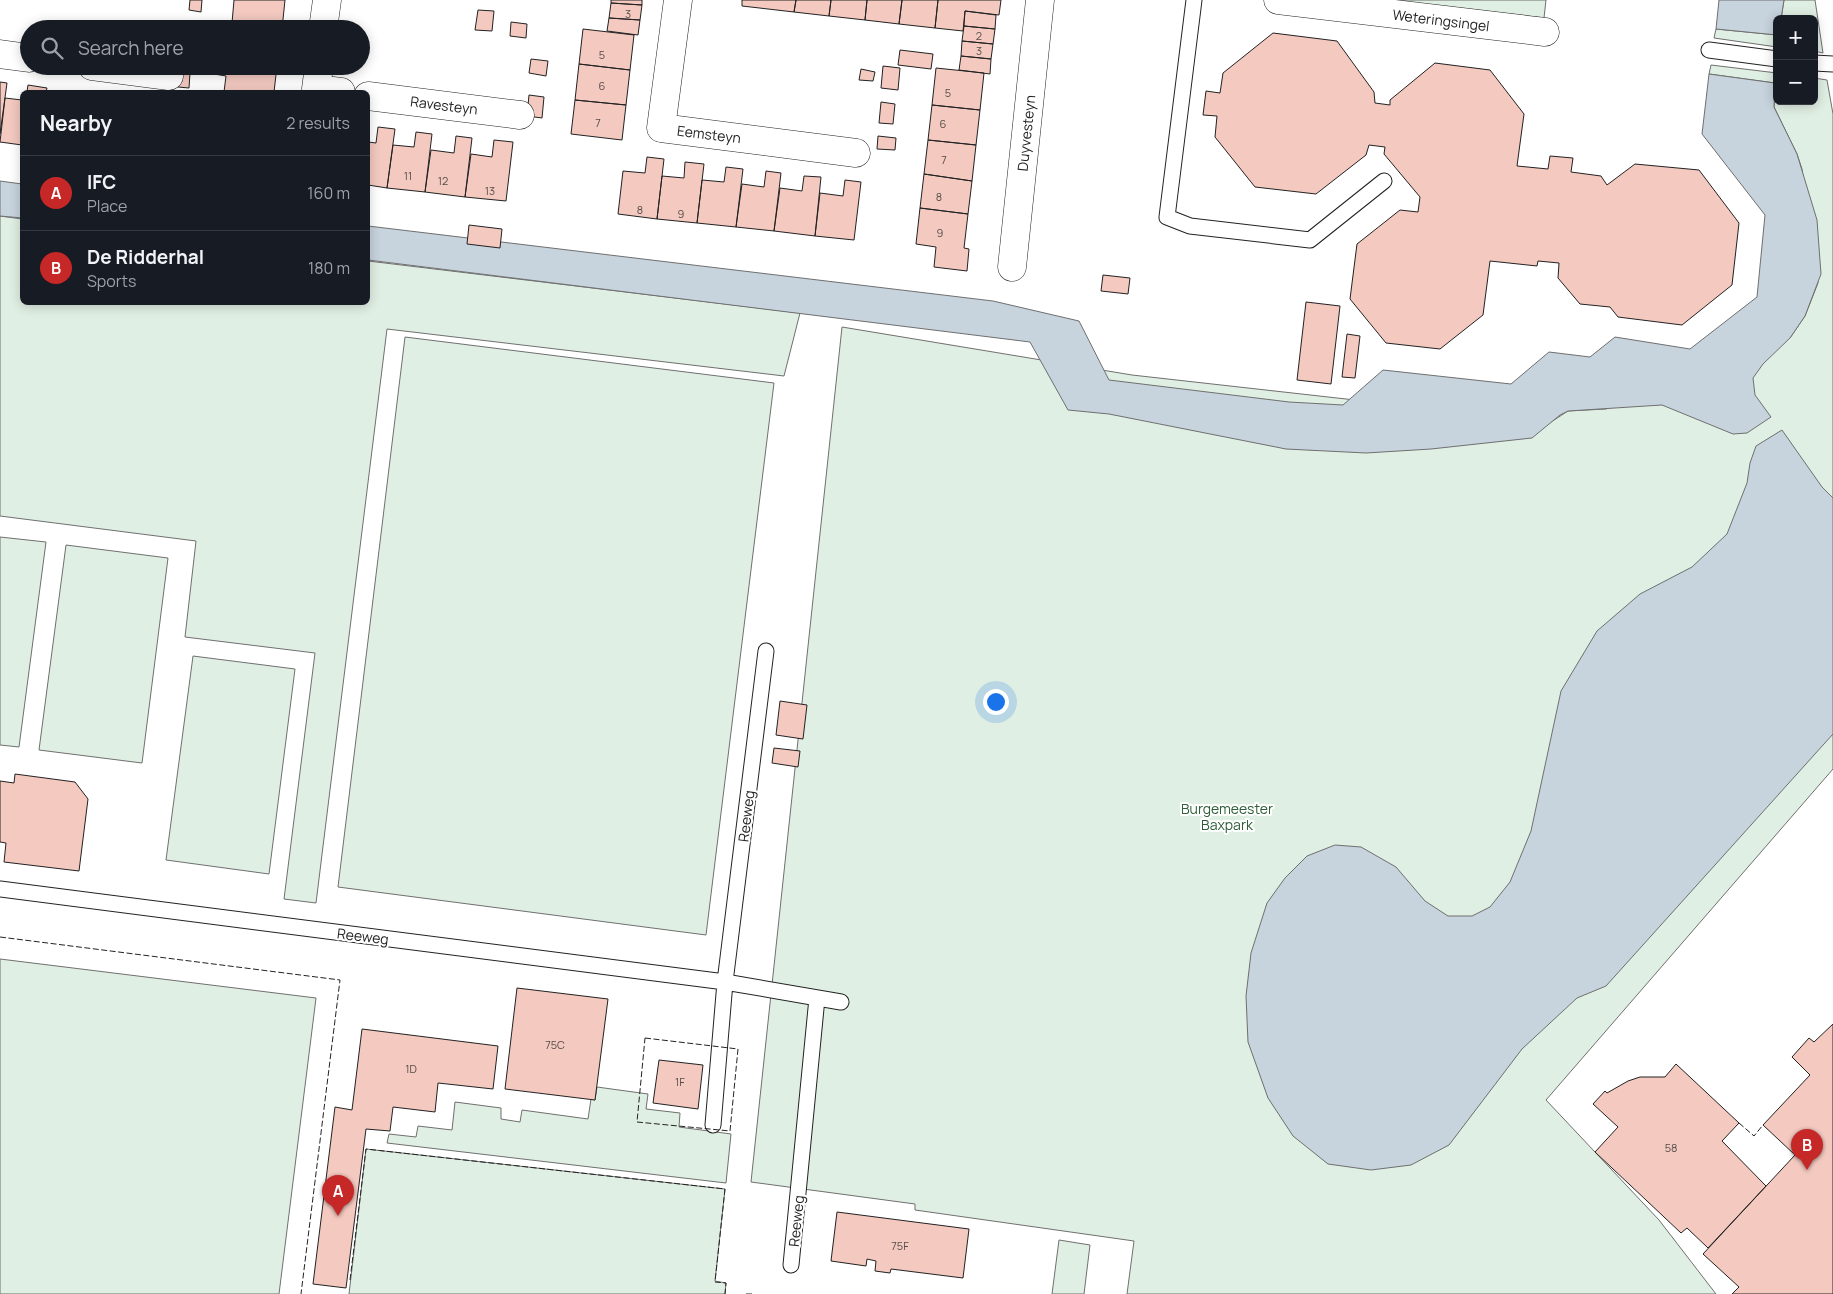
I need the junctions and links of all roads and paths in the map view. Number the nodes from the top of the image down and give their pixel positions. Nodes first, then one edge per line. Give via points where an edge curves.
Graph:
1 (327, 0) edge
2 (678, 0) edge
3 (1040, 0) edge
4 (1194, 0) edge
5 (1278, 0) edge
6 (324, 20) edge
7 (1545, 32) dead end
8 (1709, 50) dead end
9 (0, 54) edge
10 (20, 57) edge
11 (1773, 58) edge
12 (1818, 63) edge
13 (1833, 64) edge
14 (161, 75) edge
15 (318, 75) edge
16 (169, 76) dead end
17 (324, 90) edge
18 (370, 96) edge
19 (520, 115) dead end
20 (856, 153) dead end
21 (1384, 181) dead end
22 (1012, 267) dead end
23 (766, 651) dead end
24 (0, 889) edge
25 (726, 982) junction
26 (817, 998) junction
27 (841, 1002) dead end
28 (713, 1124) dead end
29 (791, 1265) dead end

1 - 6 street
2 - 20 street, Eemsteyn via 662,128
3 - 22 street, Duyvesteyn
4 - 21 lane via 1167,217 1190,226 1310,240
5 - 7 street, Weteringsingel
8 - 11 lane
9 - 10 street
12 - 13 lane
14 - 16 street
15 - 17 street via 316,89
18 - 19 street, Ravesteyn
23 - 25 lane, Reeweg
24 - 25 lane, Reeweg
25 - 26 lane, Reeweg
25 - 28 lane, Reeweg
26 - 27 lane, Reeweg
26 - 29 lane, Reeweg

